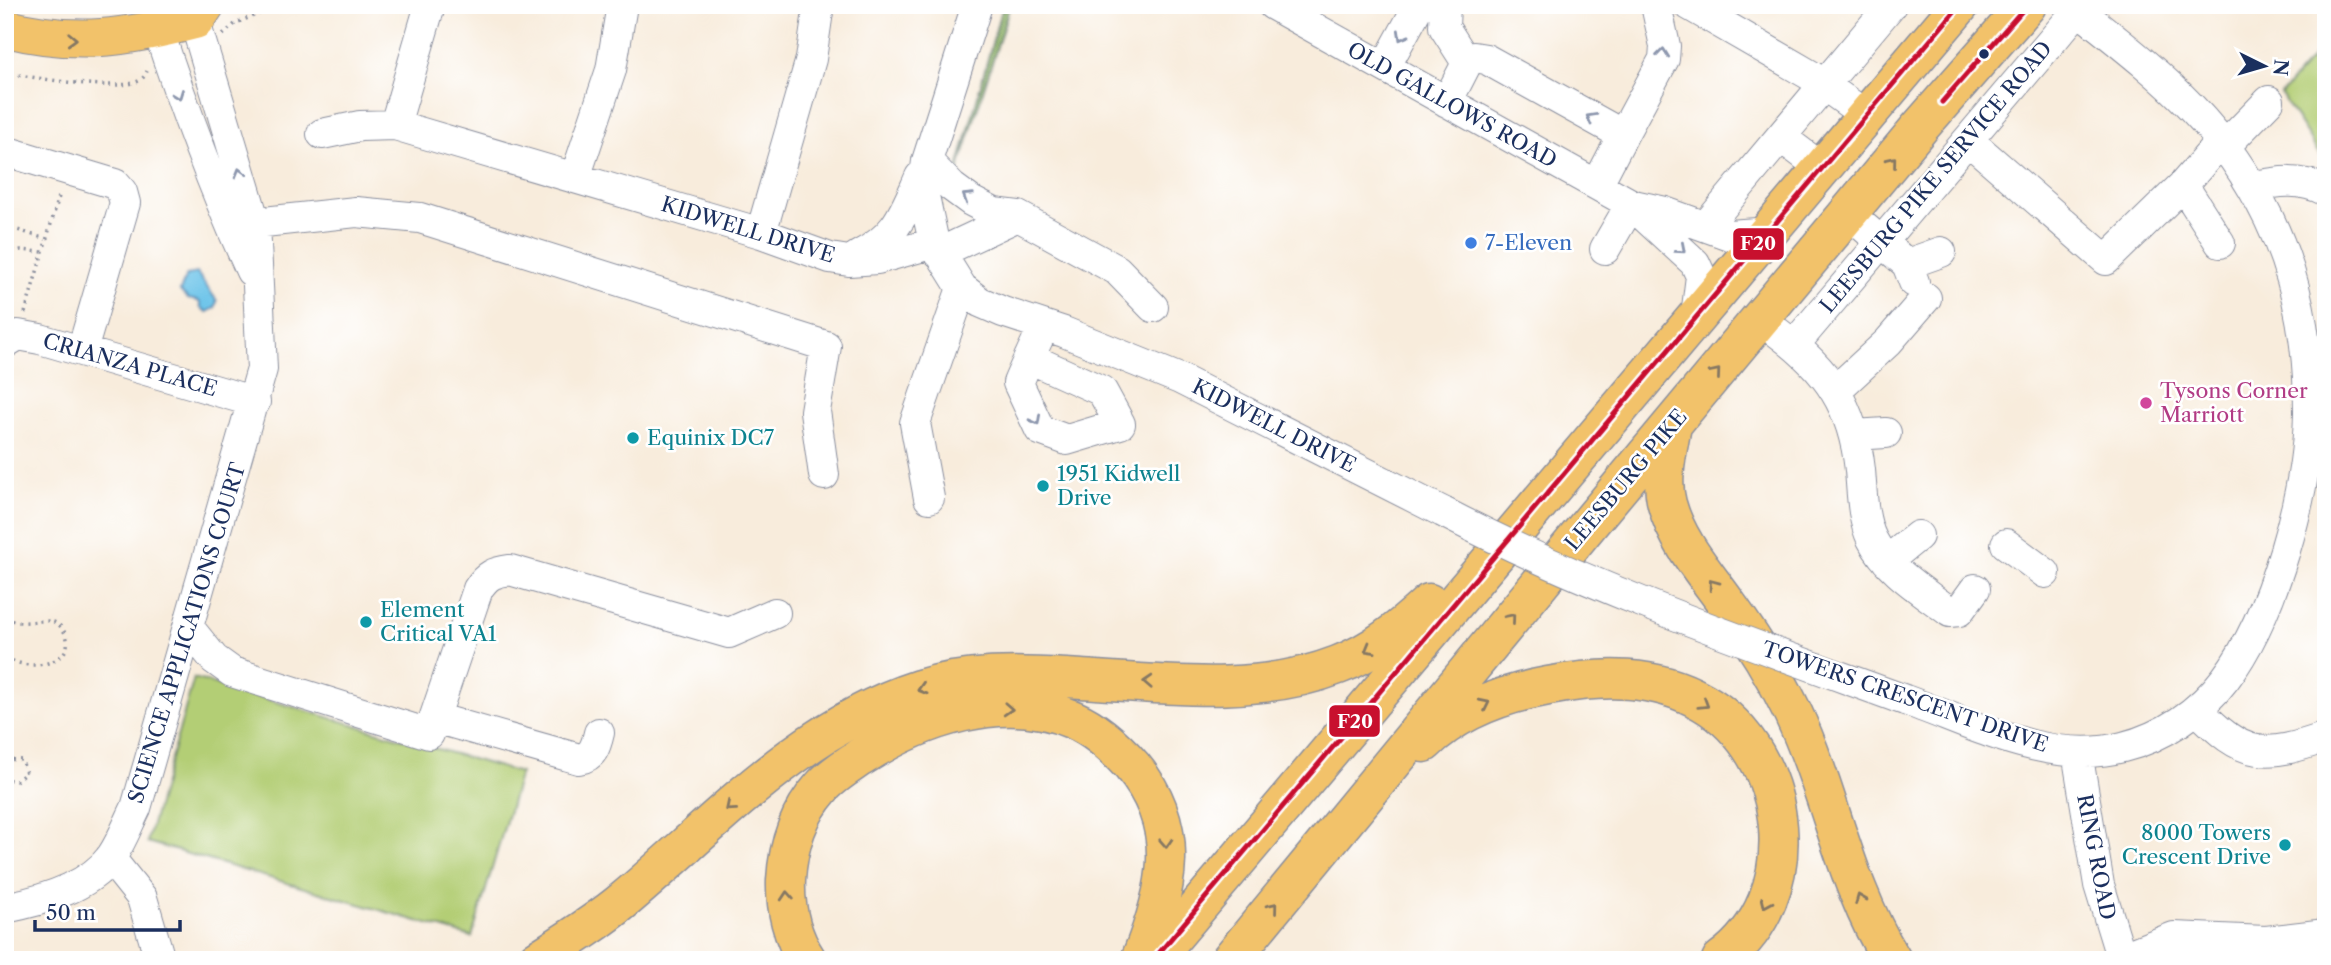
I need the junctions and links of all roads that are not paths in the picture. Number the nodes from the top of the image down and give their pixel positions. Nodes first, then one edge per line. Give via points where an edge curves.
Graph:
1 (430, 5) edge
2 (622, 5) edge
3 (819, 5) edge
4 (965, 5) edge
5 (977, 5) edge
6 (985, 5) edge
7 (1273, 5) edge
8 (1419, 5) edge
9 (1445, 5) edge
10 (1656, 5) edge
11 (1689, 5) edge
12 (1891, 5) edge
13 (1961, 5) edge
14 (2027, 5) edge
15 (2075, 8) edge
16 (184, 13) edge
17 (5, 28) edge
18 (966, 42) junction
19 (1467, 63) junction
20 (1385, 67) junction
21 (1825, 84) junction
22 (2269, 101) dead end
23 (1447, 102) junction
24 (1867, 117) junction
25 (395, 125) junction
26 (322, 134) dead end
27 (1623, 135) junction
28 (1782, 138) junction
29 (1968, 139) junction
30 (2224, 142) junction
31 (5, 151) edge
32 (927, 161) junction
33 (1823, 169) junction
34 (575, 178) junction
35 (1597, 185) junction
36 (2183, 185) junction
37 (2252, 187) junction
38 (2326, 191) edge
39 (1631, 204) junction
40 (1850, 215) junction
41 (1018, 216) junction
42 (255, 223) junction
43 (1706, 226) junction
44 (1770, 232) junction
45 (761, 233) junction
46 (1881, 242) junction
47 (2220, 243) dead end
48 (937, 248) junction
49 (1605, 248) dead end
50 (1941, 252) dead end
51 (849, 261) junction
52 (1917, 284) junction
53 (258, 288) junction
54 (962, 288) junction
55 (1153, 307) dead end
56 (1696, 316) junction
57 (1760, 320) junction
58 (1044, 326) junction
59 (12, 339) edge
60 (1794, 345) junction
61 (82, 351) junction
62 (1029, 358) dead end
63 (2317, 383) edge
64 (1836, 390) junction
65 (255, 402) junction
66 (1672, 425) junction
67 (1886, 433) dead end
68 (1854, 435) junction
69 (824, 475) dead end
70 (1547, 490) junction
71 (929, 498) dead end
72 (1443, 512) joint
73 (1918, 536) dead end
74 (2006, 544) dead end
75 (1888, 561) junction
76 (2045, 573) dead end
77 (1967, 600) dead end
78 (775, 613) dead end
79 (189, 628) junction
80 (2197, 709) junction
81 (435, 718) junction
82 (599, 733) dead end
83 (2326, 737) edge
84 (2077, 752) junction
85 (1339, 825) junction
86 (110, 858) junction
87 (5, 908) edge
88 (2326, 934) edge
89 (2121, 959) edge
90 (160, 960) edge
91 (537, 960) edge
92 (807, 960) edge
93 (1140, 960) edge
94 (1153, 960) edge
95 (1230, 960) edge
96 (1721, 960) edge
97 (1892, 960) edge

1 - 25 street
2 - 34 street via 611,70
3 - 45 street via 811,59
4 - 18 street
5 - 18 street
6 - 18 street
7 - 20 street, OLD GALLOWS ROAD
8 -> 20 street
9 - 19 street via 1444,27
27 -> 10 street via 1664,59
11 - 21 street
12 - 21 street
13 - 24 highway
40 -> 14 highway, LEESBURG PIKE
15 - 29 street, LEESBURG PIKE SERVICE ROAD
15 - 30 street, TOWERS CRESCENT DRIVE via 2164,80
17 -> 16 main road via 91,40 135,36
42 -> 16 street, SCIENCE APPLICATIONS COURT
16 -> 53 street, SCIENCE APPLICATIONS COURT via 172,78
18 - 32 street
19 - 23 street
27 -> 19 street via 1486,59 1474,57
20 - 23 street, OLD GALLOWS ROAD
21 - 24 street
21 - 28 street
22 - 30 street
23 - 35 street, OLD GALLOWS ROAD
24 - 33 highway
25 - 26 street, KIDWELL DRIVE
25 - 34 street, KIDWELL DRIVE
27 - 35 street
28 - 33 street
28 - 43 street
29 - 36 street via 2106,260
29 - 46 street, LEESBURG PIKE SERVICE ROAD
30 - 36 street
30 - 37 street, TOWERS CRESCENT DRIVE
31 - 61 street via 115,184 125,203
41 -> 32 street via 994,213 971,201
32 - 48 street via 923,191
32 - 51 street via 894,230
33 - 44 highway
34 - 45 street, KIDWELL DRIVE
35 - 39 street, OLD GALLOWS ROAD
36 - 47 street
37 - 38 street via 2291,181
37 - 63 street, TOWERS CRESCENT DRIVE via 2290,271
39 - 43 street, OLD GALLOWS ROAD
39 - 49 street
39 -> 56 street, OLD GALLOWS ROAD via 1695,263 1701,276
40 - 46 street
40 - 57 highway, LEESBURG PIKE
41 - 48 street
41 - 55 street via 1117,270
42 - 53 street, SCIENCE APPLICATIONS COURT
42 - 69 street via 356,212 420,218 826,346 816,411
43 - 44 street, OLD GALLOWS ROAD via 1737,236
44 - 56 highway
45 - 51 street, KIDWELL DRIVE
46 - 52 street
46 - 60 street, LEESBURG PIKE SERVICE ROAD
48 - 51 street, KIDWELL DRIVE
48 - 54 street, KIDWELL DRIVE
50 - 52 street
52 - 64 street via 1888,342
53 - 65 street, SCIENCE APPLICATIONS COURT via 262,369
54 - 58 street, KIDWELL DRIVE via 980,302
54 - 71 street via 915,423
56 - 70 highway
57 - 60 street
66 -> 57 highway, LEESBURG PIKE
58 - 62 street
58 - 72 street, KIDWELL DRIVE via 1181,379
59 - 61 street, CRIANZA PLACE
60 - 64 street
61 - 65 street, CRIANZA PLACE
63 - 80 street, TOWERS CRESCENT DRIVE via 2297,504 2267,600 2225,680
64 - 68 street
65 - 79 street, SCIENCE APPLICATIONS COURT
85 -> 66 highway, LEESBURG PIKE
97 -> 66 highway via 1847,869 1794,715 1751,638 1680,535 1667,503 1664,473
67 - 68 street
68 - 75 street via 1869,529
70 -> 91 highway via 1399,631 1338,666 1264,684 959,678 862,712 807,743 623,901
70 - 94 highway
72 - 84 street, TOWERS CRESCENT DRIVE, bridge via 1650,605 2020,741
73 - 75 street
74 - 76 street
75 - 77 street via 1950,612
78 - 81 street via 729,634 510,570 496,572 478,589
79 - 81 street via 214,659 232,672 429,734
79 - 86 street, SCIENCE APPLICATIONS COURT via 136,808
80 - 83 street via 2230,739 2257,752 2292,749
80 - 84 street, TOWERS CRESCENT DRIVE via 2145,740
81 - 82 street via 579,759 595,748
84 - 89 street, RING ROAD via 2099,886
95 -> 85 highway, LEESBURG PIKE
85 -> 96 highway via 1429,739 1499,697 1573,681 1659,683 1704,702 1740,732 1766,771 1777,810 1779,851 1772,889 1758,920
86 - 87 street, SCIENCE APPLICATIONS COURT via 81,882 35,902
86 - 90 street via 142,898
88 - 89 street via 2266,941 2174,937
92 -> 93 highway via 797,945 785,899 787,851 803,813 822,786 911,728 961,712 1002,707 1048,712 1082,724 1122,754 1153,796 1165,829 1167,862 1163,897

